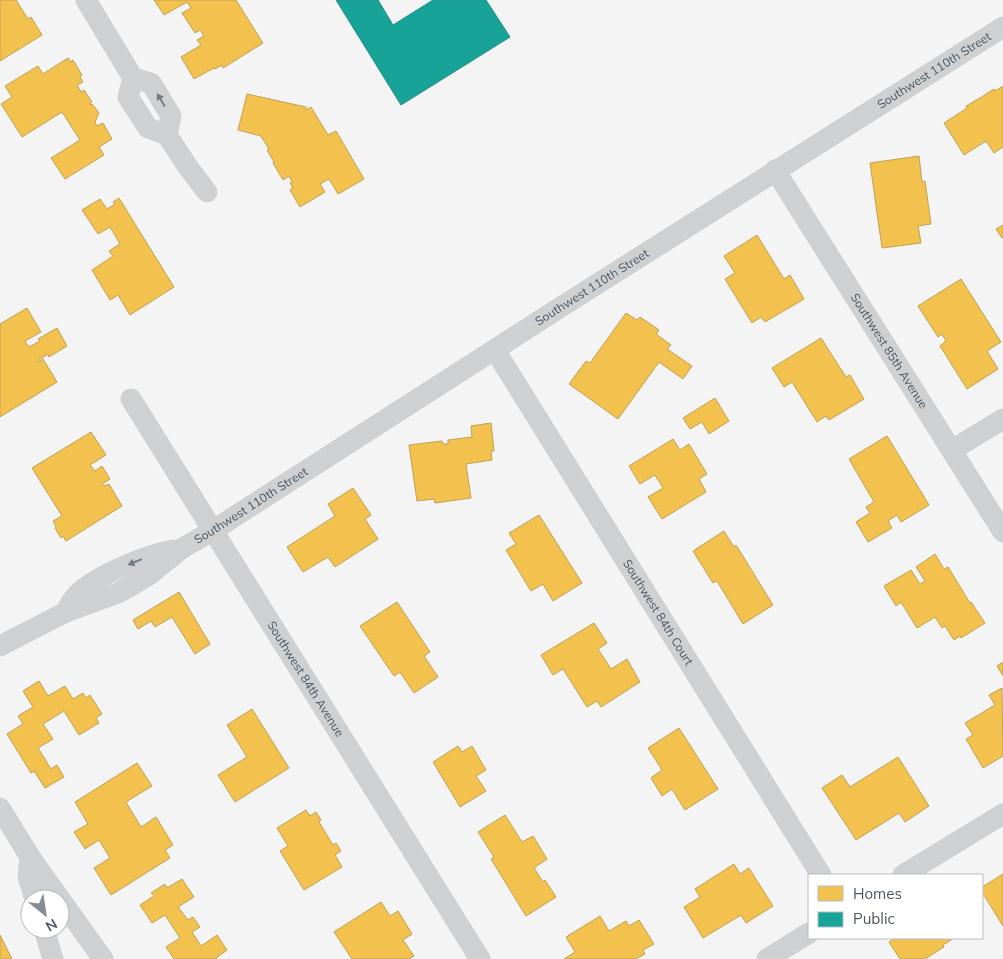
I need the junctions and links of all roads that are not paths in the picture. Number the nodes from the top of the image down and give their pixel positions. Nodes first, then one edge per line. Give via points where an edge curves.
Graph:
1 (86, 0) edge
2 (1003, 27) edge
3 (776, 170) junction
4 (207, 192) dead end
5 (495, 350) junction
6 (131, 399) dead end
7 (1003, 419) edge
8 (952, 450) junction
9 (212, 531) junction
10 (1003, 532) edge
11 (0, 646) edge
12 (0, 808) edge
13 (1003, 814) edge
14 (30, 857) junction
15 (820, 874) edge
16 (905, 874) edge
17 (32, 889) edge
18 (808, 934) edge
19 (47, 939) edge
20 (53, 959) edge
21 (104, 959) edge
22 (480, 959) edge
23 (767, 959) edge

1 - 4 street via 133,78 128,97 148,128 167,135
2 - 3 street, Southwest 110th Street
3 - 5 street, Southwest 110th Street
3 - 8 street, Southwest 85th Avenue
5 - 9 street, Southwest 110th Street
5 - 15 street, Southwest 84th Court
6 - 9 street, Southwest 84th Avenue
7 - 8 street
8 - 10 street, Southwest 85th Avenue
9 - 11 street, Southwest 110th Street via 118,593 66,612
9 - 22 street, Southwest 84th Avenue
12 - 14 street
13 - 16 street
14 - 17 street via 28,877
14 - 21 street
18 - 23 street
19 - 20 street

